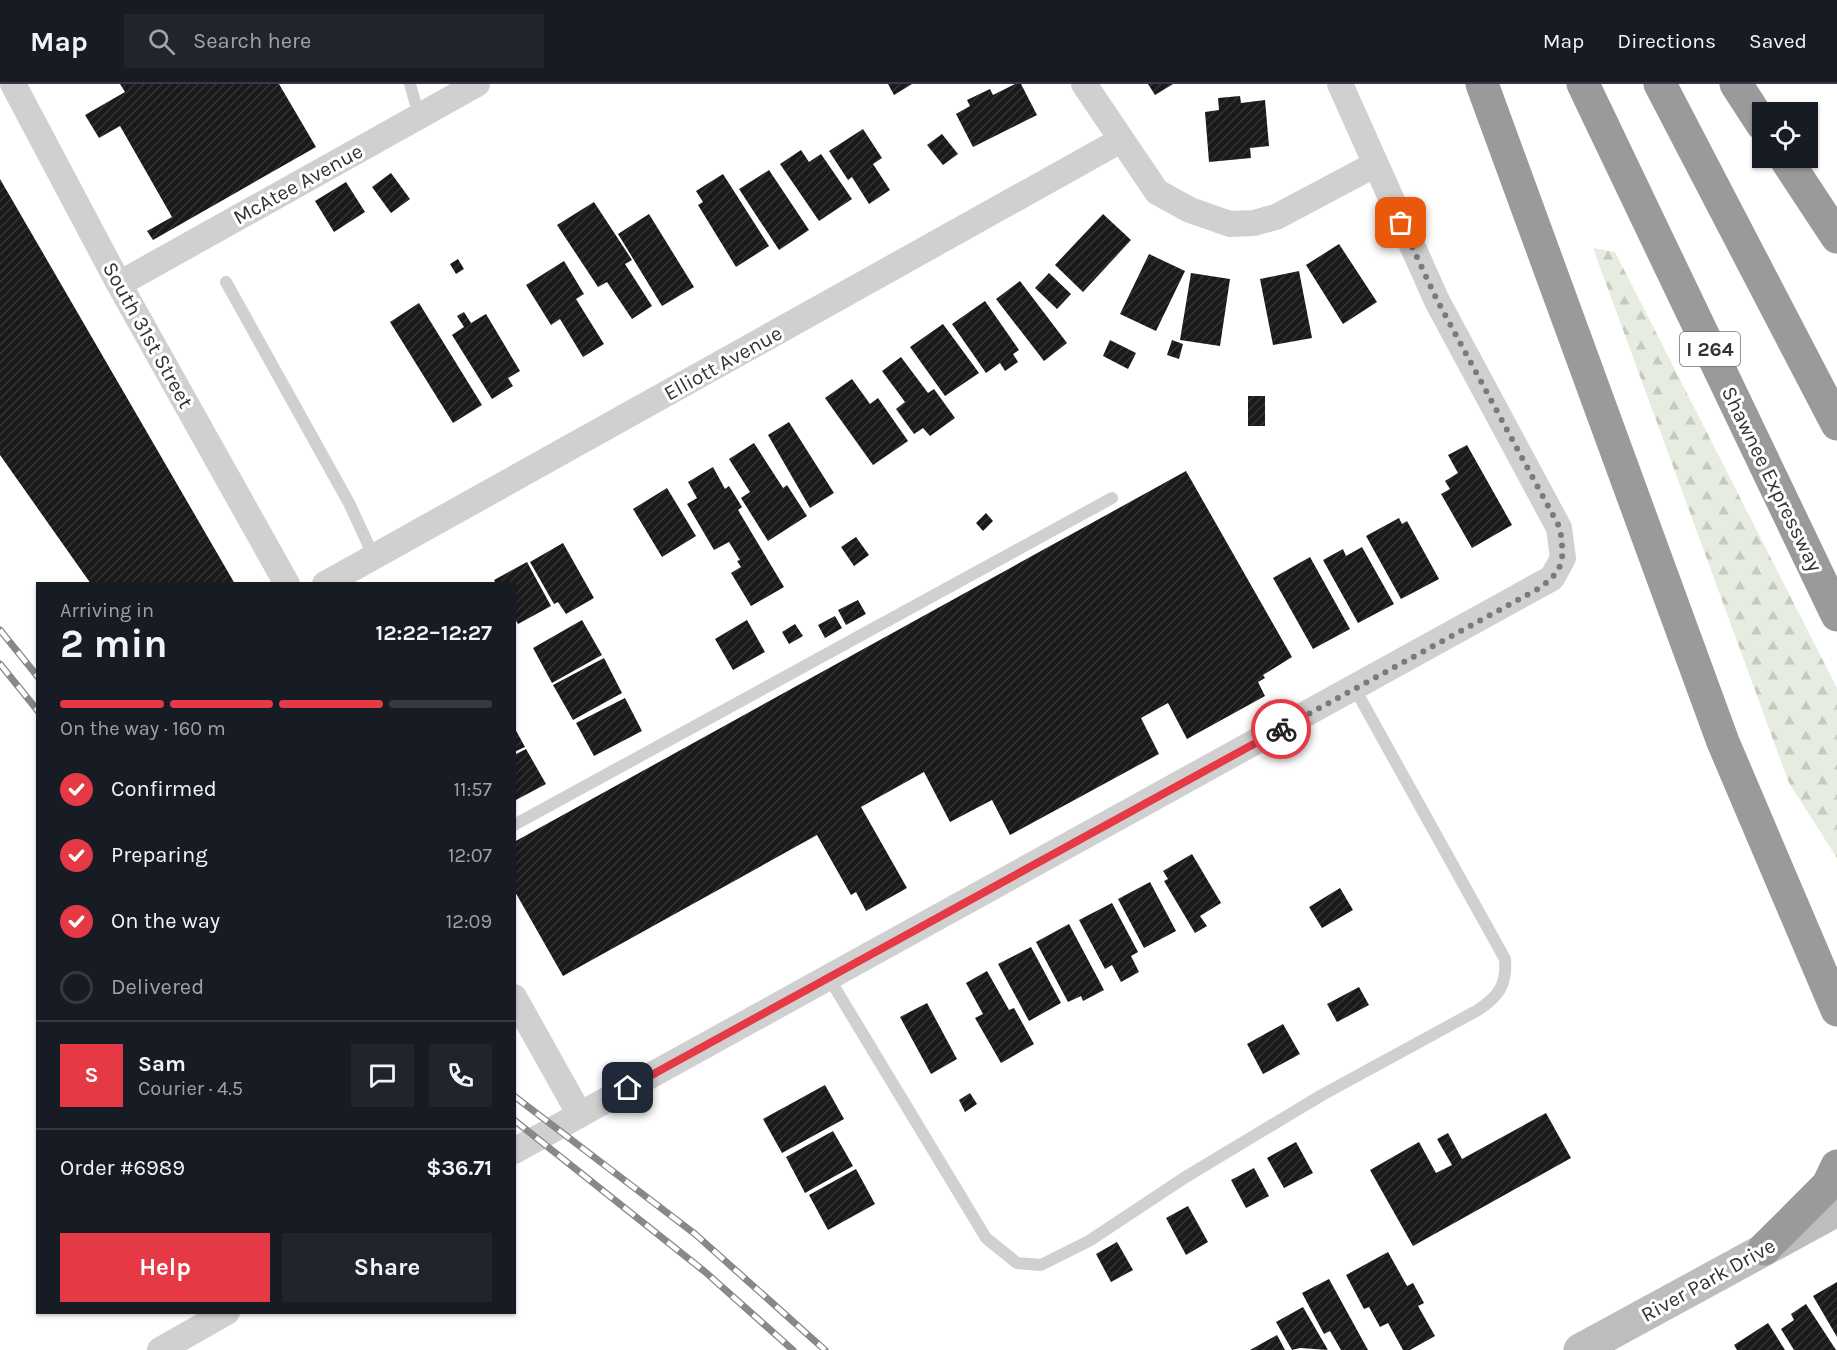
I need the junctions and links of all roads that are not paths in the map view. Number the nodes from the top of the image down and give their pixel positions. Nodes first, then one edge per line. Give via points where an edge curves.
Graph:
1 (13, 84) edge
2 (410, 84) edge
3 (477, 84) edge
4 (1084, 84) edge
5 (1340, 84) edge
6 (1482, 84) edge
7 (1583, 84) edge
8 (1660, 84) edge
9 (1737, 84) edge
10 (1752, 108) edge
11 (419, 116) junction
12 (1121, 140) junction
13 (1374, 165) junction
14 (1792, 168) edge
15 (1837, 237) edge
16 (226, 282) dead end
17 (119, 284) junction
18 (1837, 424) edge
19 (1112, 498) dead end
20 (374, 557) junction
21 (286, 582) edge
22 (329, 582) edge
23 (1837, 615) edge
24 (1355, 689) junction
25 (516, 824) edge
26 (829, 978) junction
27 (516, 1001) edge
28 (1837, 1010) edge
29 (580, 1115) junction
30 (516, 1150) edge
31 (1837, 1166) edge
32 (1837, 1210) edge
33 (1764, 1249) junction
34 (223, 1314) edge
35 (160, 1350) edge
36 (1580, 1350) edge

1 - 17 street, South 31st Street
2 - 11 lane
3 - 11 street, McAtee Avenue
4 - 12 street
5 - 13 street
6 - 28 highway via 1723,742
7 - 23 highway, Shawnee Expressway / I 264
8 - 18 highway
9 - 10 highway
11 - 17 street, McAtee Avenue
12 - 13 street via 1157,192 1190,210 1230,224 1276,217
12 - 20 street, Elliott Avenue
13 - 24 street via 1437,300 1560,528 1563,558 1552,578 1538,589
14 - 15 highway
16 - 20 lane via 349,503
17 - 21 street, South 31st Street
19 - 25 lane
20 - 22 street, Elliott Avenue
24 - 26 street
24 - 26 lane via 1505,959 1503,988 1478,1010 1302,1107 1089,1241 1041,1265 1017,1263 986,1238
26 - 29 street
27 - 29 street
29 - 30 street
31 - 33 highway via 1828,1185
32 - 33 main road, River Park Drive
33 - 36 main road, River Park Drive
34 - 35 street

